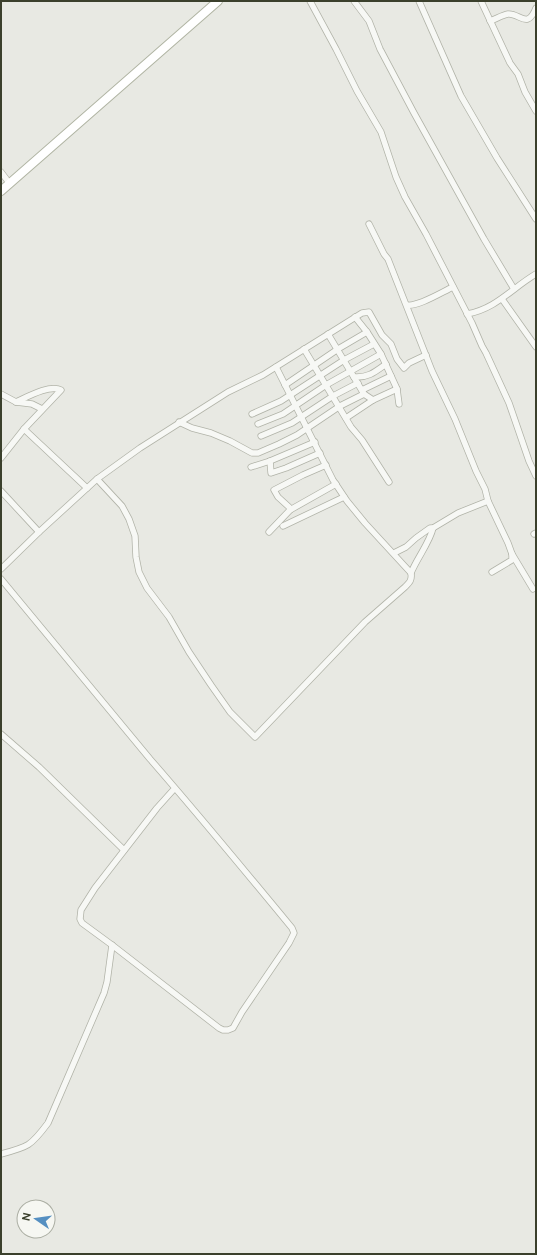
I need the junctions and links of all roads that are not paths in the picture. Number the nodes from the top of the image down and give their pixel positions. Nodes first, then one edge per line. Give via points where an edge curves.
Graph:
1 (218, 1) edge
2 (310, 1) edge
3 (354, 1) edge
4 (419, 1) edge
5 (481, 1) edge
6 (536, 8) edge
7 (490, 21) junction
8 (536, 111) edge
9 (1, 172) edge
10 (10, 184) junction
11 (1, 191) edge
12 (536, 219) edge
13 (369, 224) dead end
14 (536, 274) edge
15 (453, 287) junction
16 (514, 289) junction
17 (502, 299) junction
18 (407, 305) junction
19 (467, 314) junction
20 (355, 318) junction
21 (367, 332) junction
22 (328, 334) junction
23 (374, 344) junction
24 (536, 347) edge
25 (304, 349) junction
26 (338, 349) junction
27 (381, 354) junction
28 (426, 355) junction
29 (344, 360) junction
30 (314, 364) junction
31 (386, 364) junction
32 (276, 367) junction
33 (351, 372) junction
34 (320, 376) junction
35 (391, 376) junction
36 (354, 377) junction
37 (358, 383) junction
38 (285, 385) junction
39 (326, 385) junction
40 (397, 389) junction
41 (363, 392) junction
42 (1, 394) edge
43 (290, 396) junction
44 (333, 396) junction
45 (373, 400) junction
46 (16, 402) junction
47 (399, 404) dead end
48 (296, 405) junction
49 (366, 405) junction
50 (340, 406) junction
51 (42, 409) junction
52 (252, 414) dead end
53 (302, 418) junction
54 (346, 418) junction
55 (179, 422) junction
56 (258, 424) dead end
57 (307, 427) junction
58 (24, 429) junction
59 (261, 436) dead end
60 (315, 442) junction
61 (320, 453) junction
62 (1, 458) edge
63 (270, 461) junction
64 (326, 465) junction
65 (251, 467) dead end
66 (536, 476) edge
67 (96, 479) junction
68 (389, 482) dead end
69 (336, 484) junction
70 (86, 488) junction
71 (1, 491) edge
72 (344, 496) junction
73 (488, 501) junction
74 (290, 510) junction
75 (283, 526) dead end
76 (433, 528) junction
77 (39, 532) junction
78 (269, 532) dead end
79 (394, 553) junction
80 (512, 554) junction
81 (1, 569) edge
82 (492, 572) dead end
83 (411, 573) junction
84 (1, 579) edge
85 (533, 589) dead end
86 (1, 734) edge
87 (175, 788) junction
88 (124, 850) junction
89 (112, 945) junction
90 (1, 1154) edge

1 - 10 main road
2 - 15 street via 381,132 405,197
3 - 16 street via 370,21 380,49 418,120
4 - 12 street via 461,96
5 - 7 street
6 - 7 street via 529,18 507,14
7 - 8 street
9 - 10 street
10 - 11 main road
13 - 18 street via 388,259
14 - 16 street
15 - 18 street via 418,303
15 - 19 street
16 - 17 street
17 - 19 street
17 - 24 street
18 - 28 street
19 - 66 street via 509,403
20 - 21 street
20 - 22 street
20 - 28 street via 369,312 404,368
21 - 23 street
21 - 26 street
22 - 25 street
22 - 26 street
23 - 27 street
23 - 29 street
25 - 30 street
25 - 32 street
26 - 29 street
26 - 30 street
27 - 31 street
27 - 33 street
28 - 73 street
29 - 33 street
29 - 34 street
30 - 34 street
30 - 38 street
31 - 35 street
31 - 36 street via 368,376
32 - 38 street
32 - 55 street
33 - 36 street
33 - 39 street
34 - 39 street
34 - 43 street
35 - 40 street
35 - 41 street
36 - 37 street
37 - 41 street
37 - 44 street
38 - 43 street
39 - 44 street
39 - 48 street
40 - 45 street
40 - 47 street
41 - 45 street
41 - 49 street
41 - 50 street
42 - 46 street
43 - 48 street
43 - 52 street
44 - 50 street
44 - 53 street
45 - 49 street
46 - 51 street via 32,404
46 - 51 street via 36,393 57,388 61,390
48 - 53 street
48 - 56 street
49 - 54 street
50 - 54 street
50 - 57 street
51 - 58 street
53 - 57 street
53 - 59 street
54 - 68 street
55 - 57 street via 230,441 252,453 279,444
55 - 67 street
57 - 60 street
58 - 62 street
58 - 70 street
60 - 61 street
60 - 63 street
61 - 63 street via 271,473
61 - 64 street
63 - 65 street
64 - 69 street
64 - 74 street via 274,490
67 - 70 street
67 - 83 street via 122,506 129,519 135,536 136,557 147,588 169,617 189,652 230,712 255,737 365,622 410,582
69 - 72 street
69 - 74 street
70 - 77 street
71 - 77 street
72 - 75 street
72 - 79 street via 365,523
73 - 76 street via 458,513
73 - 80 street
74 - 78 street
76 - 79 street
76 - 83 street
77 - 81 street
79 - 83 street
80 - 82 street via 512,560
80 - 85 street
84 - 87 street
86 - 88 street via 39,767
87 - 88 street
87 - 89 street via 292,928 292,938 233,1028 228,1030 219,1028
88 - 89 street via 95,888 80,915 82,923
89 - 90 street via 104,993 48,1123 28,1146

